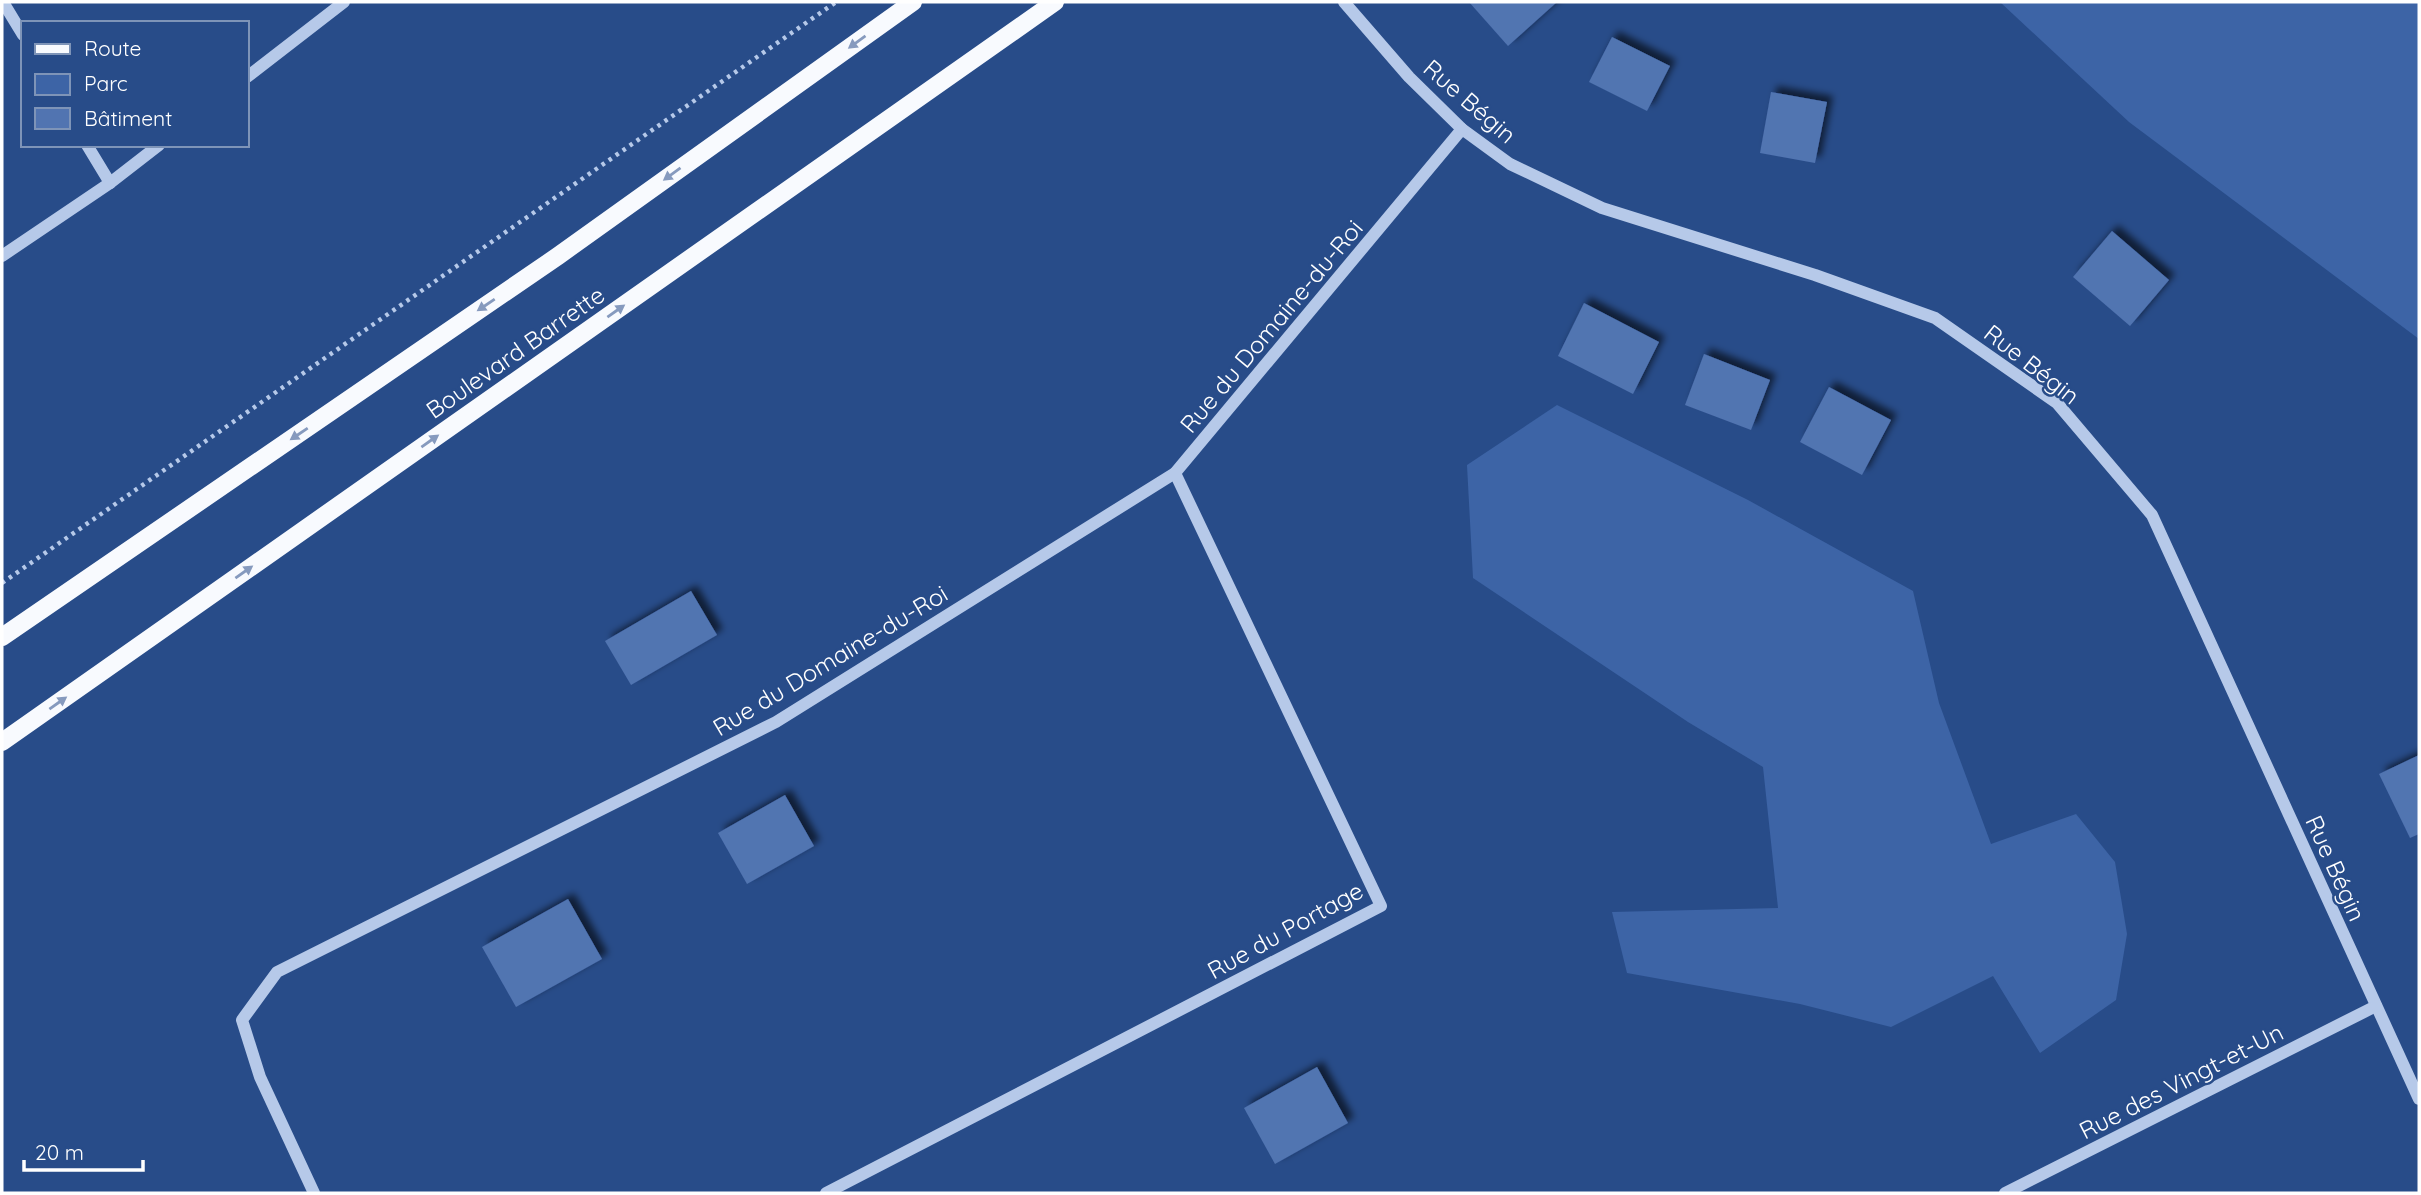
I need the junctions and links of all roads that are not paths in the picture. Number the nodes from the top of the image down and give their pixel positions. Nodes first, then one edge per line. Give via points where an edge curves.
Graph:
1 (3, 2) edge
2 (344, 2) edge
3 (913, 2) edge
4 (1055, 2) edge
5 (1345, 2) edge
6 (21, 32) edge
7 (248, 76) edge
8 (1462, 129) junction
9 (88, 147) edge
10 (156, 147) edge
11 (110, 183) junction
12 (2, 256) edge
13 (1175, 473) junction
14 (2, 637) edge
15 (2, 742) edge
16 (2376, 1006) junction
17 (2419, 1099) edge
18 (314, 1193) edge
19 (826, 1193) edge
20 (2005, 1193) edge

1 - 6 street
2 - 7 street
3 -> 14 main road via 558,256
15 -> 4 main road, Boulevard Barrette
5 - 8 street, Rue Bégin via 1409,77
8 - 13 street, Rue du Domaine-du-Roi
8 - 16 street, Rue Bégin via 1510,164 1602,208 1935,318 2057,403 2152,515
9 - 11 street
10 - 11 street
11 - 12 street
13 - 18 street, Rue du Domaine-du-Roi via 776,722 277,972 242,1020 260,1077
13 - 19 street, Rue du Portage via 1381,906
16 - 17 street, Rue Bégin
16 - 20 street, Rue des Vingt-et-Un

